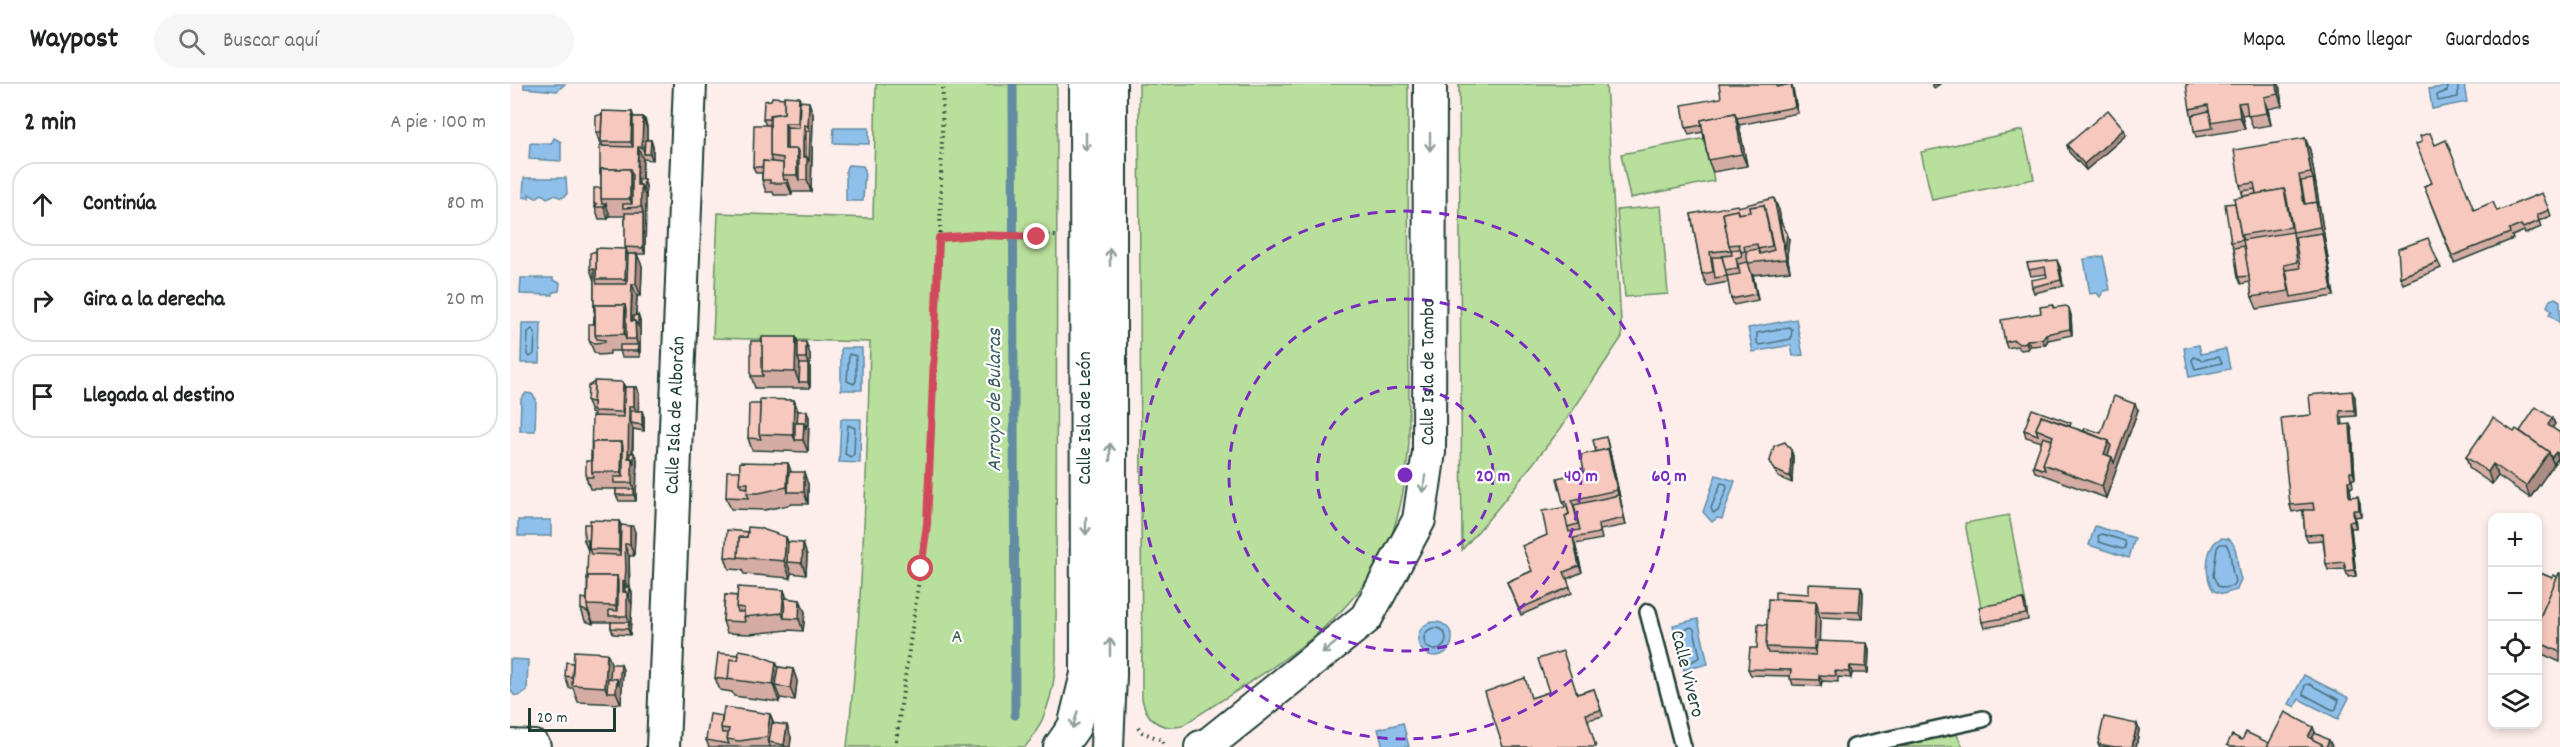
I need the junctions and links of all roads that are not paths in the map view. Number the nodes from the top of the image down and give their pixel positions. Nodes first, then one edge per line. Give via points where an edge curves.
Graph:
1 (690, 84) edge
2 (1086, 84) edge
3 (1110, 84) edge
4 (1430, 84) edge
5 (1648, 612) dead end
6 (1983, 719) dead end
7 (1107, 735) edge
8 (510, 746) edge
9 (534, 747) edge
10 (663, 747) edge
11 (1060, 747) edge
12 (1132, 747) edge
13 (1201, 747) edge
14 (1683, 747) edge
15 (1854, 747) edge

1 - 10 street, Calle Isla de Alborán
2 -> 11 street, Calle Isla de León via 1087,674 1074,727
7 -> 3 street, Calle Isla de León
4 -> 13 street, Calle Isla de Tambo via 1429,452 1419,520 1366,618 1210,744
5 - 14 lane, Calle Vivero
6 - 15 lane
7 - 12 street
8 - 9 street

